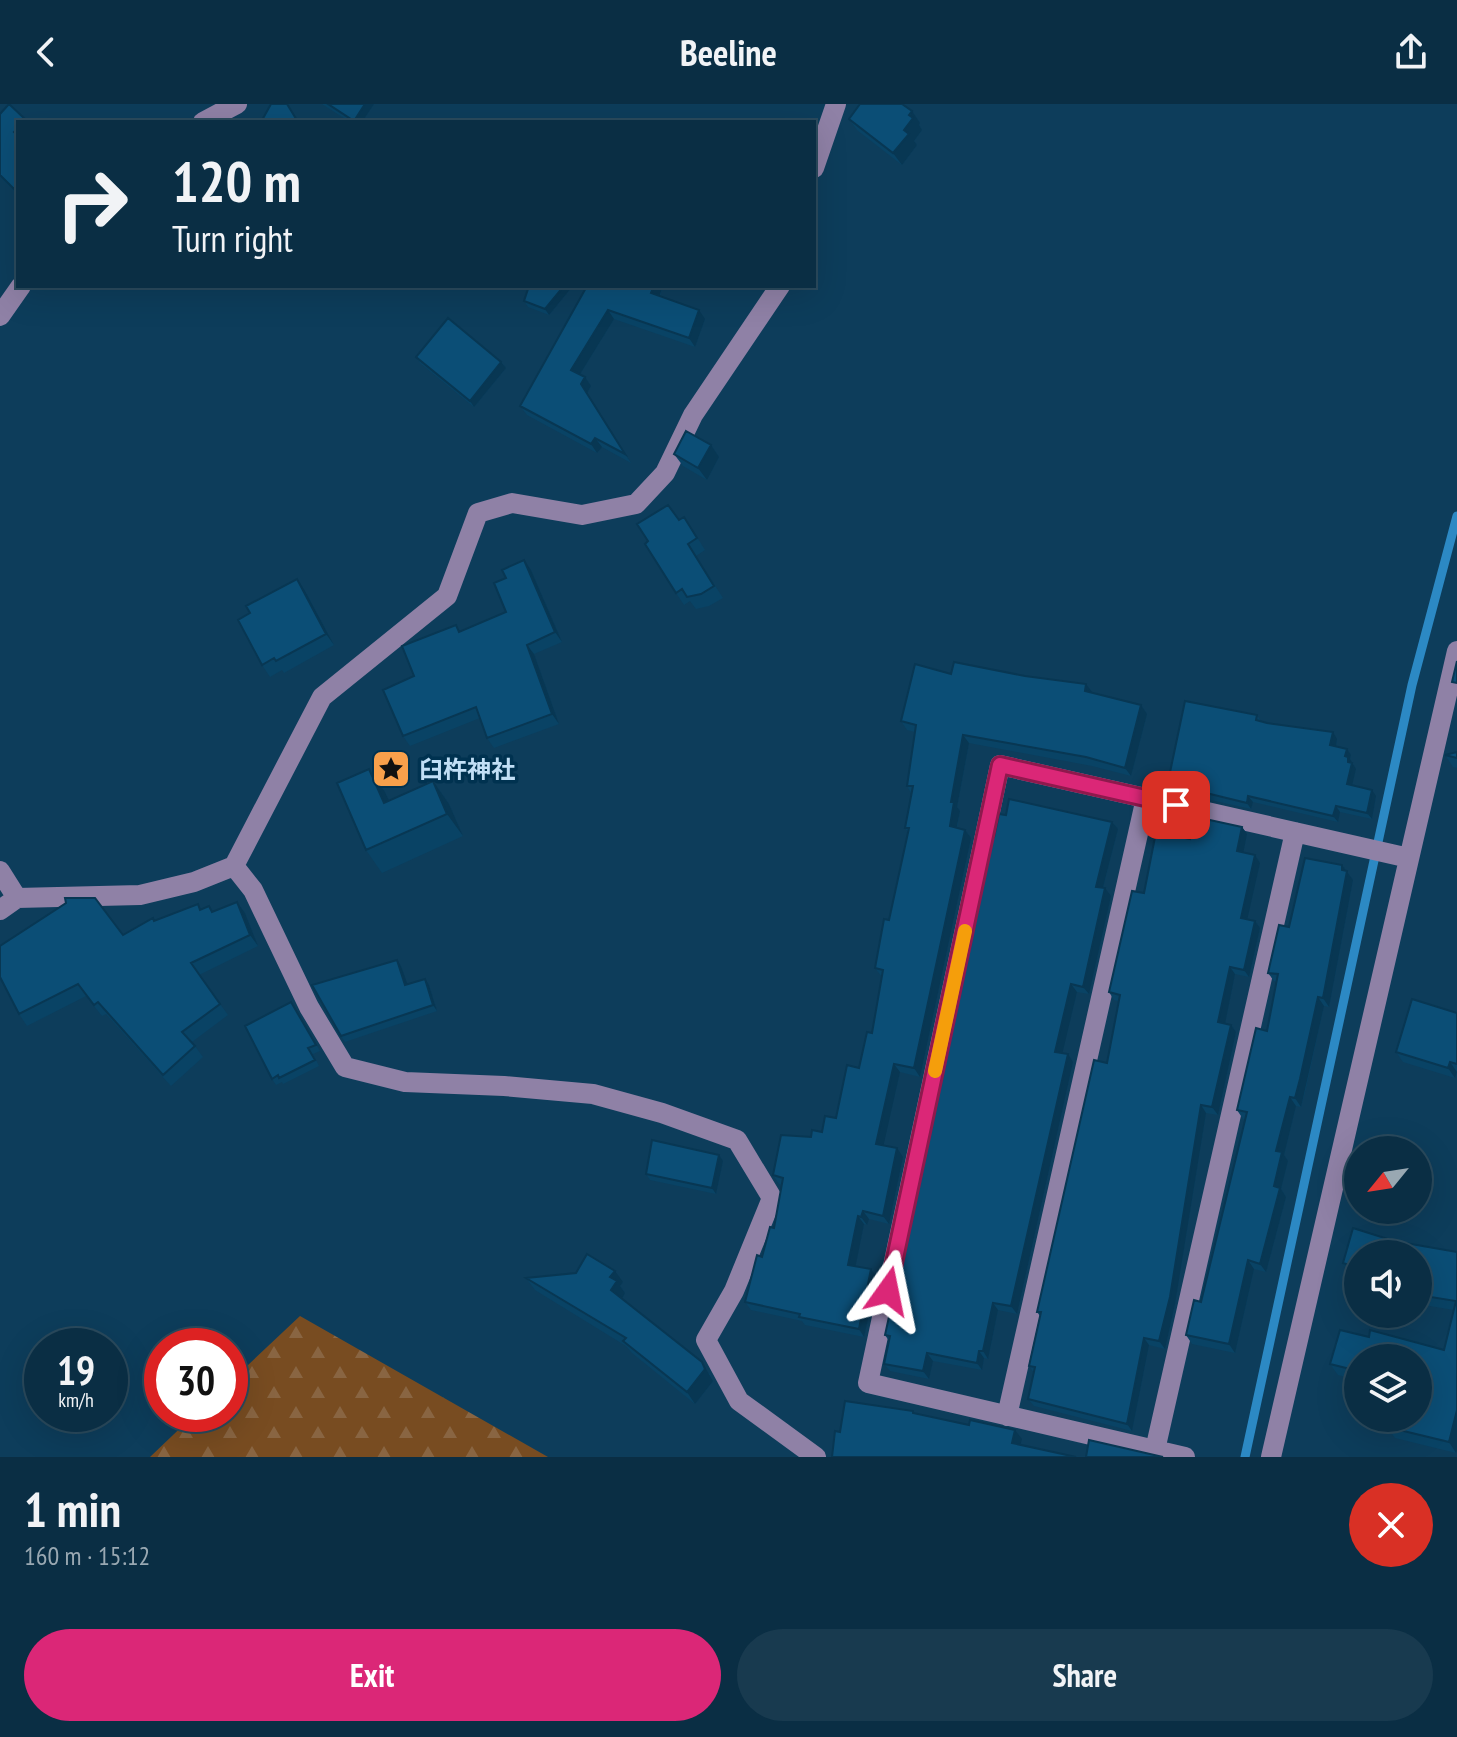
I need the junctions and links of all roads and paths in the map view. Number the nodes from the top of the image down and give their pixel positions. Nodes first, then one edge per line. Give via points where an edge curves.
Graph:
1 (237, 104) edge
2 (836, 104) edge
3 (207, 120) edge
4 (816, 162) edge
5 (20, 288) edge
6 (779, 288) edge
7 (0, 316) edge
8 (1457, 651) edge
9 (1146, 798) junction
10 (1295, 832) junction
11 (1402, 857) junction
12 (234, 866) junction
13 (0, 871) edge
14 (8, 904) edge
15 (1007, 1416) junction
16 (1155, 1450) junction
17 (816, 1457) edge
18 (1185, 1457) edge
19 (1271, 1457) edge

1 - 3 street
2 - 4 street
5 - 7 street
6 - 12 street via 693,415 665,473 636,504 582,515 512,503 478,513 447,596 322,697
8 - 11 street
9 - 10 street
9 - 15 street
9 - 15 street via 1000,765 868,1383
10 - 11 street
10 - 16 street
11 - 19 street
12 - 14 street via 140,895
12 - 17 street via 253,890 309,1007 345,1067 405,1082 593,1094 737,1140 772,1198 734,1291 706,1340 739,1401
13 - 14 street
15 - 16 street
16 - 18 street

